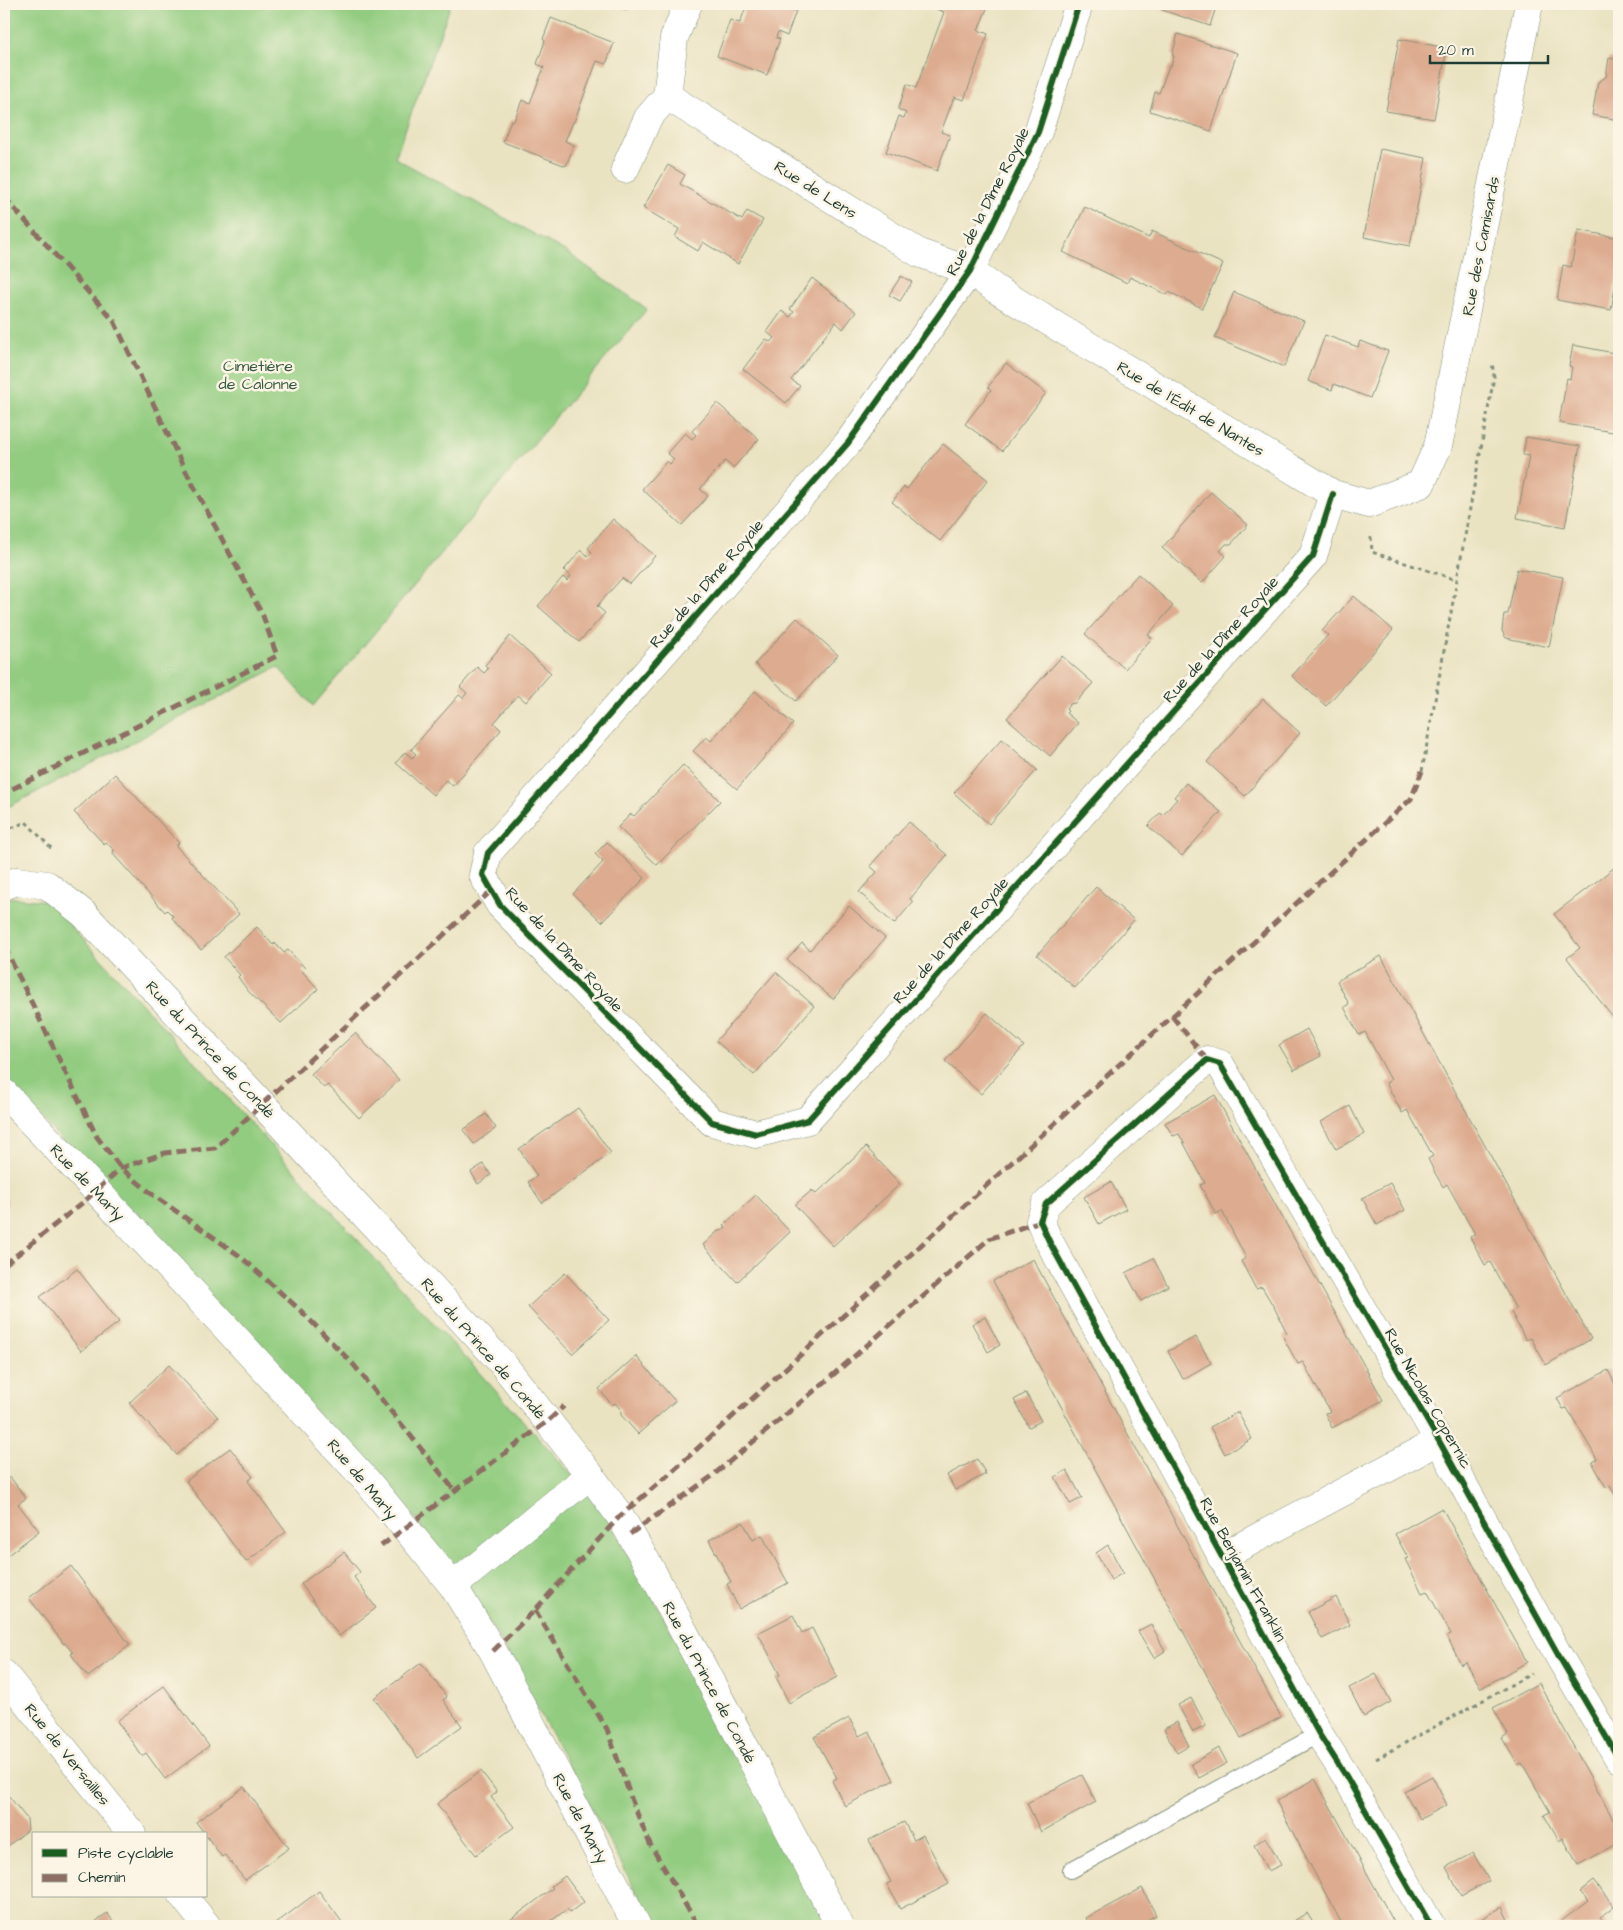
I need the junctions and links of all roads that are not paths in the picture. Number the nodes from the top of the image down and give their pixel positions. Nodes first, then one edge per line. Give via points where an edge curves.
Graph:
1 (688, 4) edge
2 (1079, 4) edge
3 (1529, 4) edge
4 (667, 96) junction
5 (625, 168) dead end
6 (970, 272) junction
7 (1333, 494) junction
8 (1369, 504) joint
9 (4, 886) edge
10 (4, 1093) edge
11 (1040, 1221) joint
12 (1439, 1441) junction
13 (590, 1474) junction
14 (1221, 1557) junction
15 (453, 1586) junction
16 (4, 1674) edge
17 (1319, 1734) junction
18 (1619, 1759) edge
19 (130, 1832) edge
20 (1071, 1870) dead end
21 (185, 1898) edge
22 (207, 1926) edge
23 (638, 1926) edge
24 (840, 1926) edge
25 (1431, 1926) edge

1 - 4 street via 674,38
2 - 6 street, Rue de la Dîme Royale via 1038,132
3 - 8 street, Rue des Camisards via 1438,446 1421,484
4 - 5 street via 648,118
4 - 6 street, Rue de Lens via 919,253
6 - 7 street, Rue de l'Édit de Nantes
6 - 7 street, Rue de la Dîme Royale via 848,443 488,853 483,876 500,905 712,1122 756,1134 808,1120 1313,556
7 - 8 street, Rue de l'Édit de Nantes
9 - 13 street, Rue du Prince de Condé via 17,881 47,885 84,914 502,1364
10 - 15 street, Rue de Marly via 366,1480
11 - 12 street, Rue Nicolas Copernic via 1046,1204 1207,1060 1220,1064
11 - 14 street, Rue Benjamin Franklin
12 - 14 street
12 - 18 street, Rue Nicolas Copernic
13 - 15 street
13 - 24 street, Rue du Prince de Condé via 620,1516 649,1566
14 - 17 street, Rue Benjamin Franklin
15 - 23 street, Rue de Marly via 493,1650
16 - 19 street, Rue de Versailles
17 - 20 lane
17 - 25 street, Rue Benjamin Franklin
21 - 22 street

